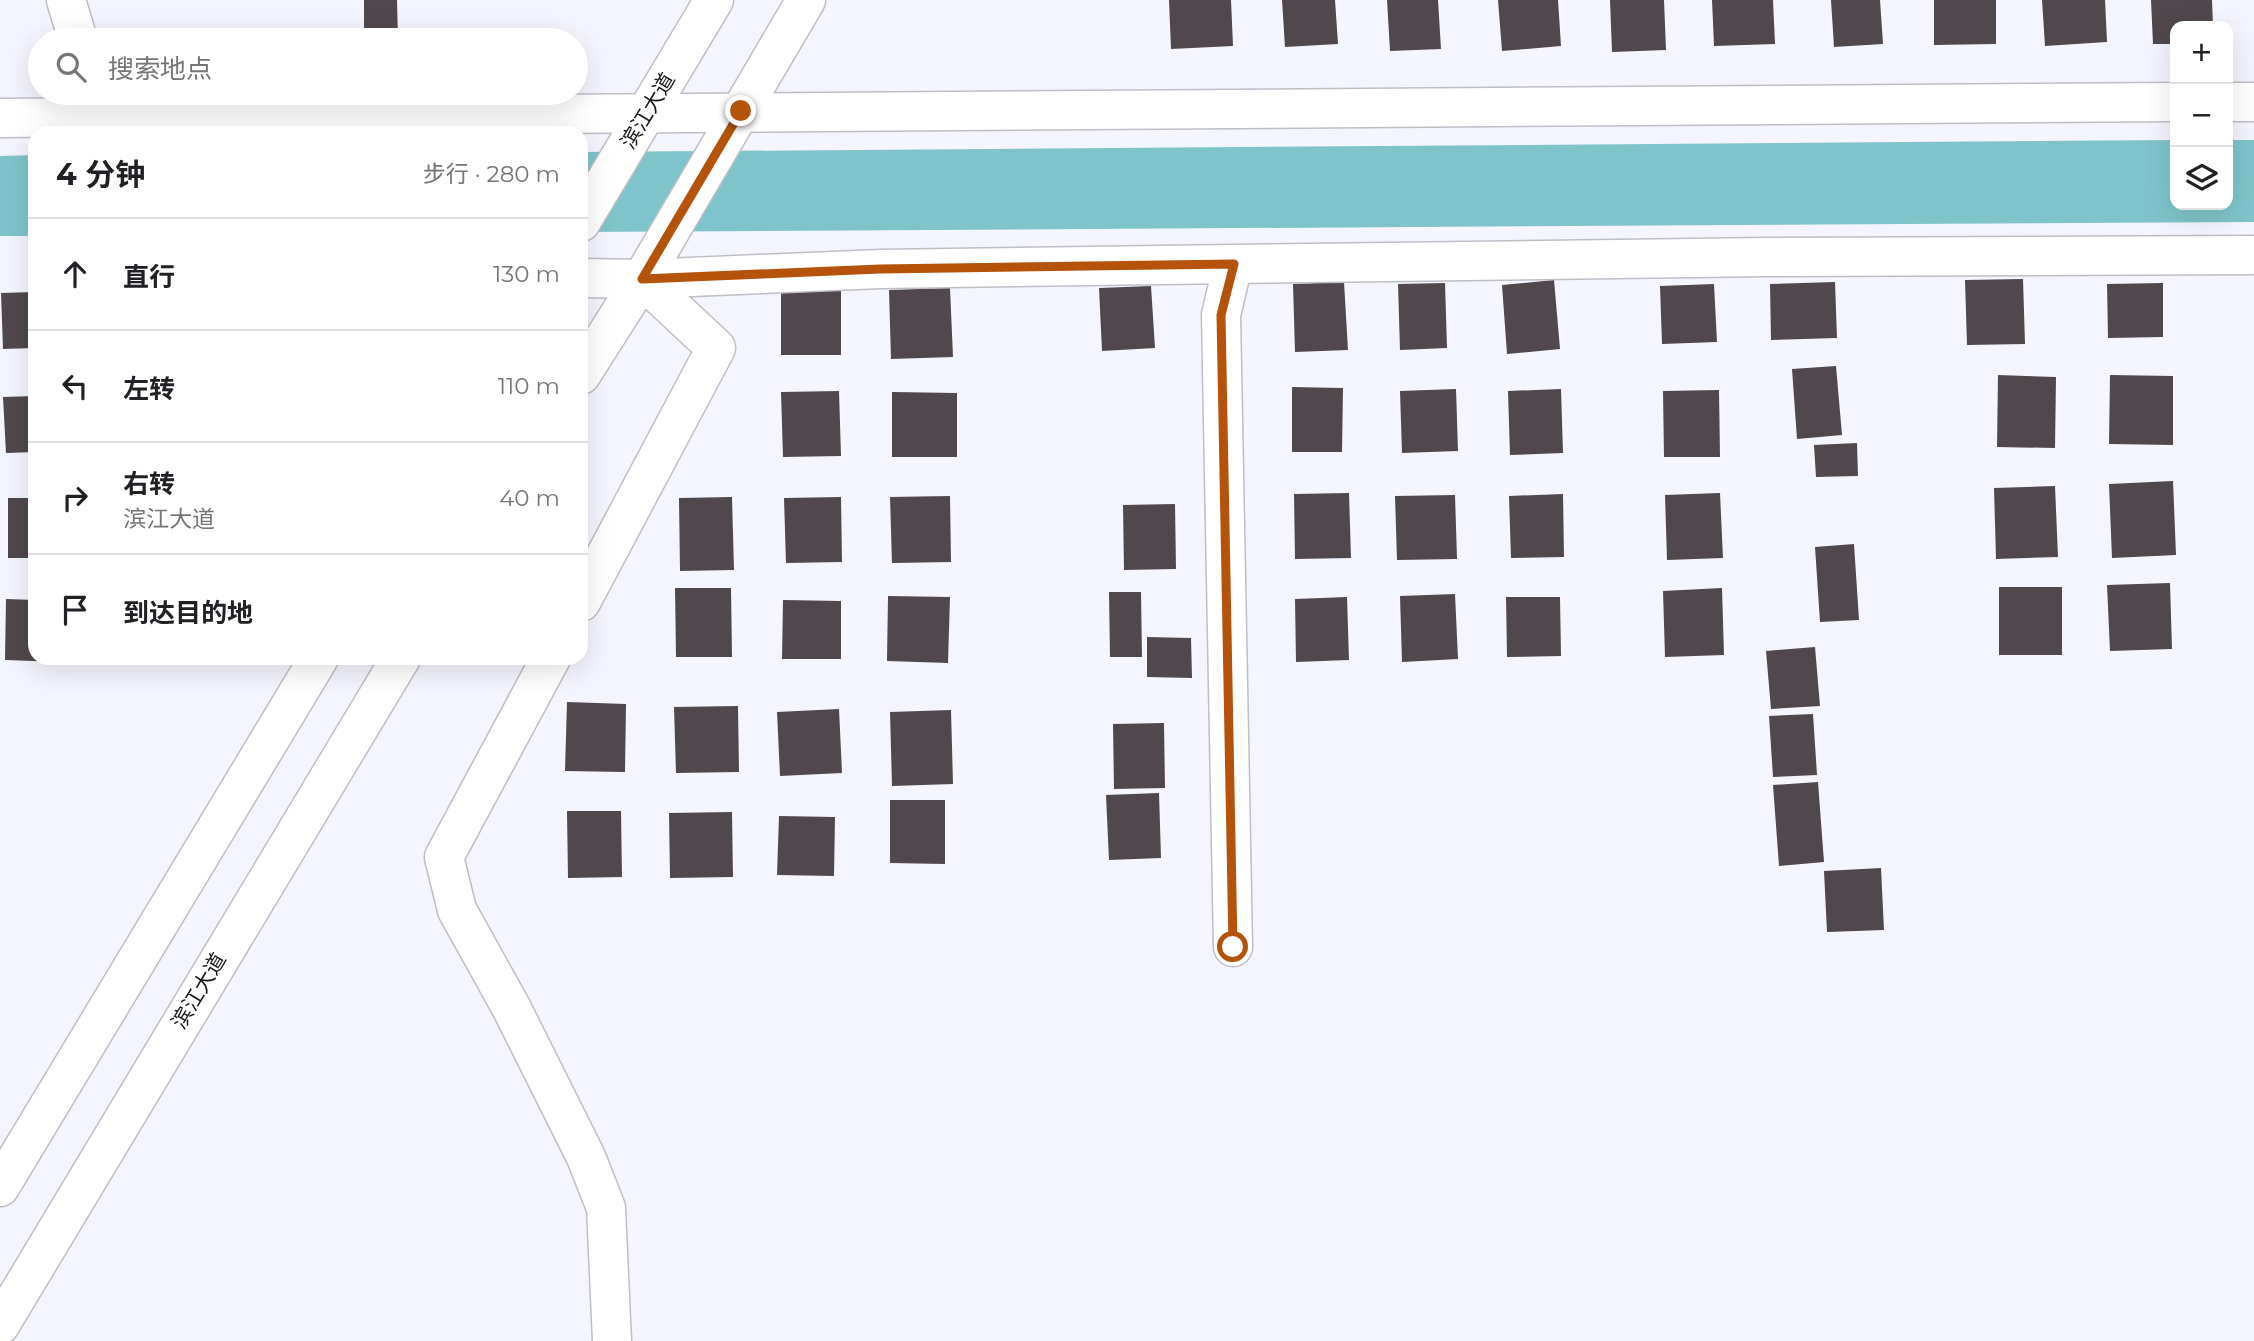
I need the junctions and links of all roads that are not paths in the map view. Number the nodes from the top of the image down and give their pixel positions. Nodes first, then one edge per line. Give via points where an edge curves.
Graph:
1 (66, 0) edge
2 (714, 0) edge
3 (806, 0) edge
4 (74, 28) edge
5 (2170, 102) edge
6 (2233, 102) edge
7 (2254, 102) edge
8 (98, 105) edge
9 (741, 111) junction
10 (0, 118) edge
11 (438, 124) edge
12 (640, 124) junction
13 (588, 210) edge
14 (2254, 256) edge
15 (1234, 264) junction
16 (588, 278) edge
17 (642, 279) junction
18 (588, 364) edge
19 (588, 589) edge
20 (315, 665) edge
21 (397, 665) edge
22 (547, 665) edge
23 (1233, 947) dead end
24 (0, 1187) edge
25 (0, 1325) edge
26 (612, 1341) edge

1 - 4 street
2 - 12 street, 滨江大道
3 - 9 street
5 - 9 street
6 - 7 street
8 - 10 street
8 - 11 street
9 - 12 street
9 - 17 street
11 - 12 street
12 - 13 street, 滨江大道
14 - 15 street
15 - 17 street via 880,269
15 - 23 street via 1221,315
16 - 17 street
17 - 18 street
17 - 19 street via 716,348
20 - 24 street
21 - 25 street, 滨江大道
22 - 26 street via 444,858 457,909 586,1157 606,1208

